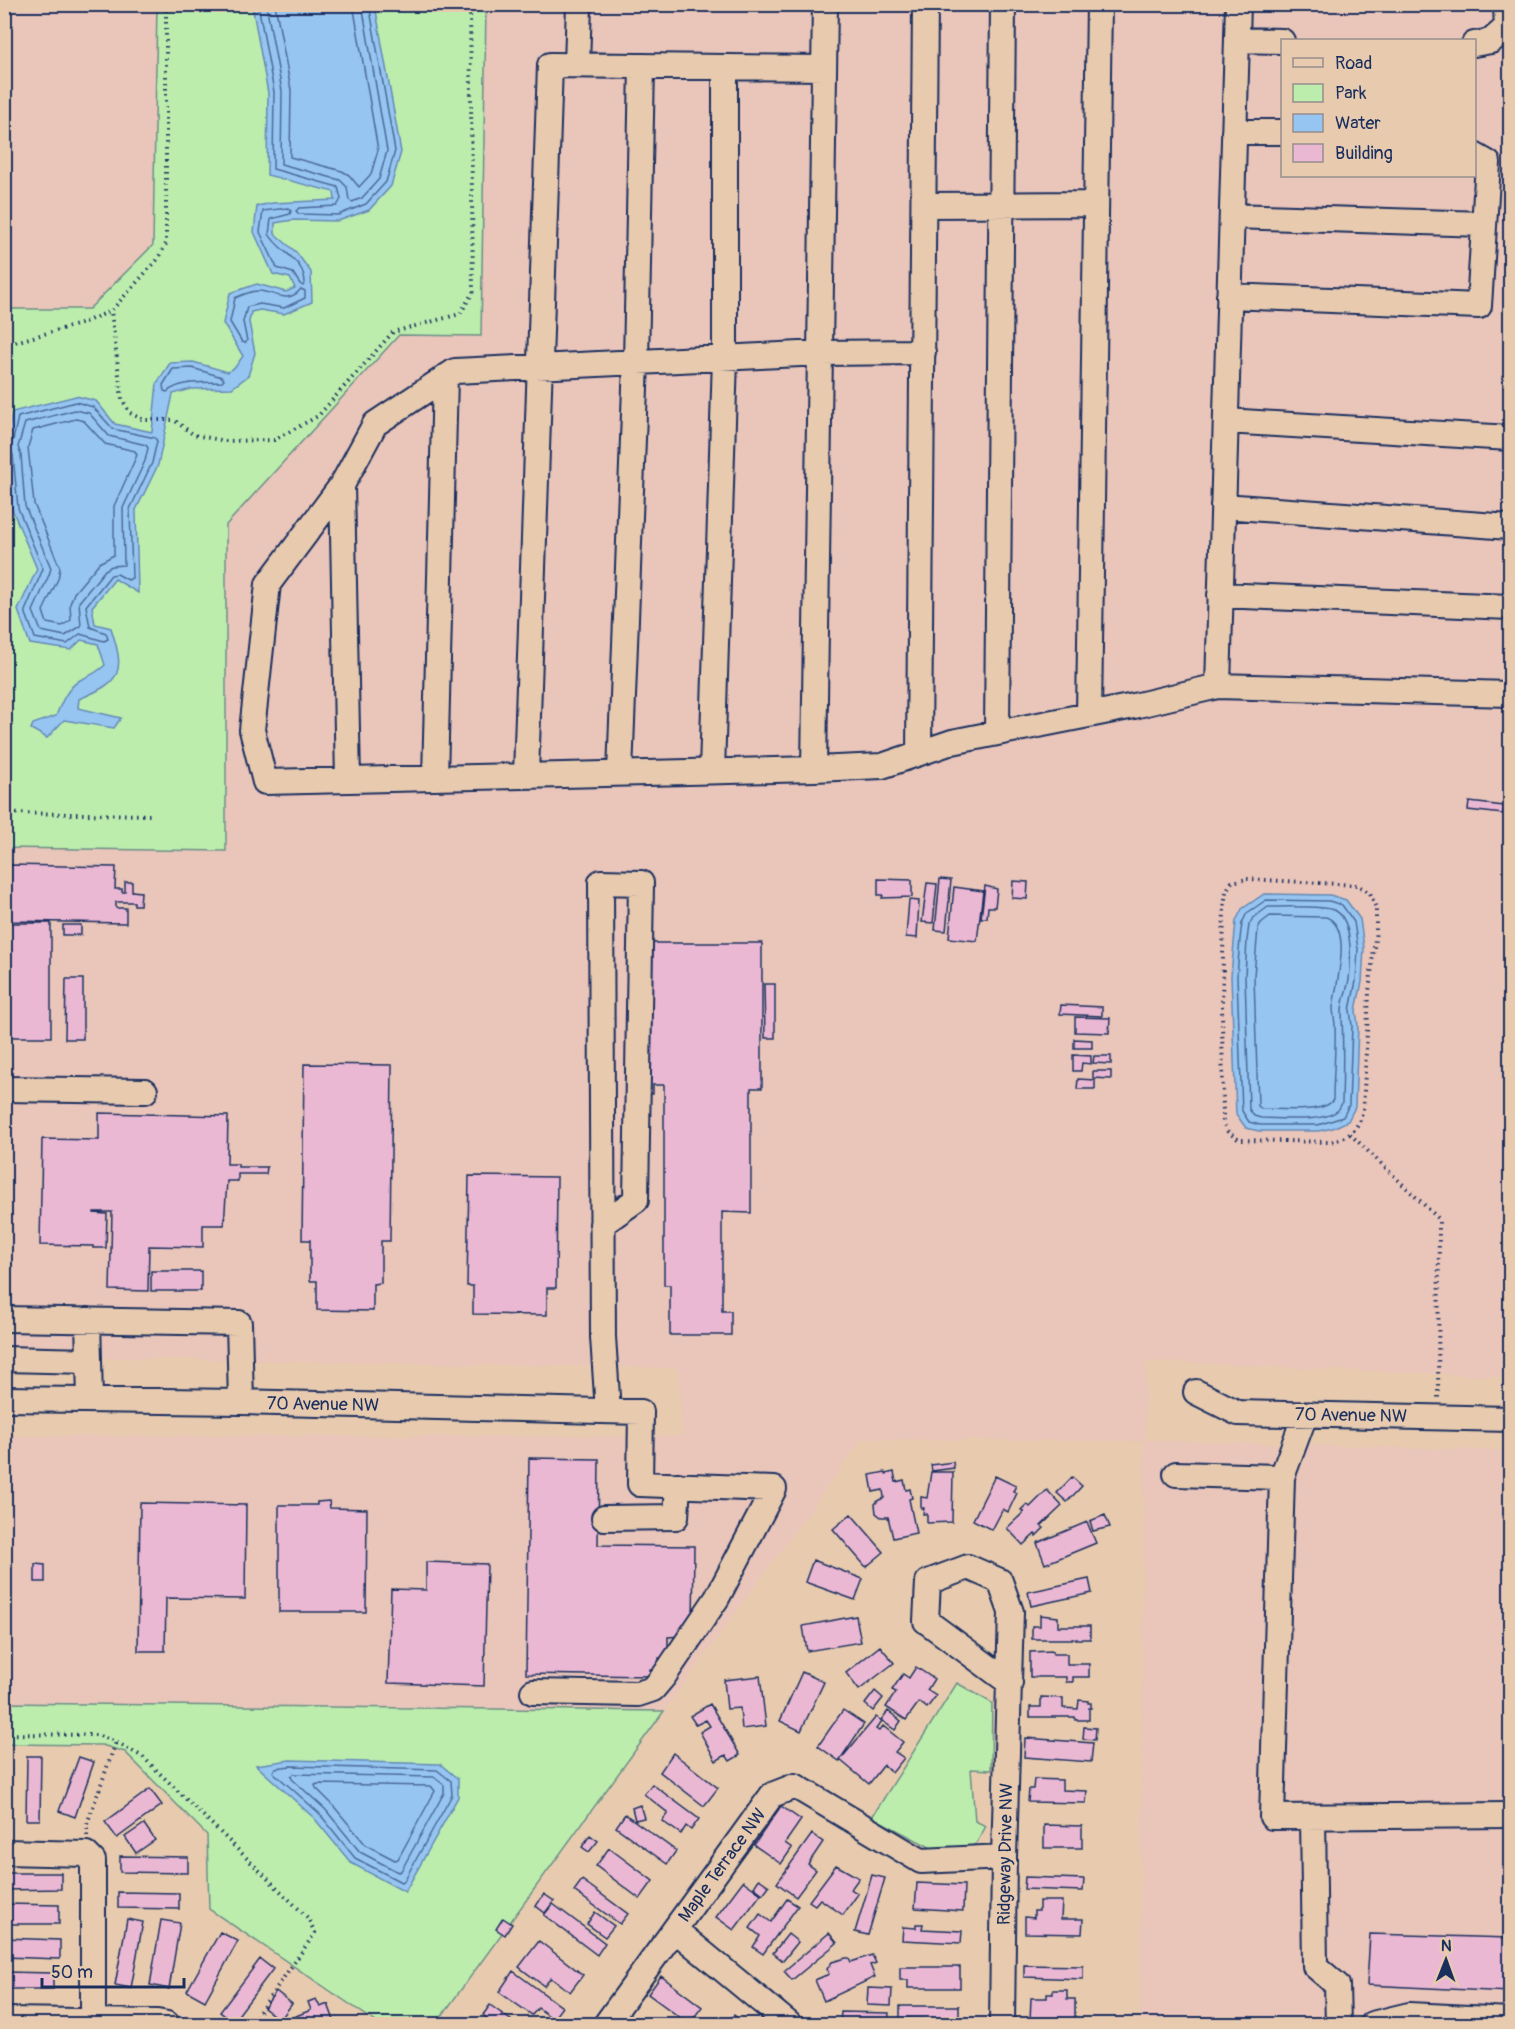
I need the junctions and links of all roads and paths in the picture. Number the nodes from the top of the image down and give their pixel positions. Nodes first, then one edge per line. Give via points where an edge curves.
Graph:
1 (166, 4) edge
2 (470, 4) edge
3 (579, 4) edge
4 (825, 4) edge
5 (926, 4) edge
6 (1003, 4) edge
7 (1099, 4) edge
8 (1238, 4) edge
9 (1503, 4) edge
10 (1237, 40) junction
11 (1281, 41) edge
12 (1476, 44) edge
13 (577, 65) junction
14 (642, 66) junction
15 (725, 67) junction
16 (824, 68) junction
17 (1234, 132) junction
18 (1281, 132) edge
19 (1476, 156) edge
20 (1096, 204) junction
21 (924, 205) junction
22 (1001, 205) junction
23 (1232, 216) junction
24 (1484, 224) junction
25 (1229, 296) junction
26 (111, 311) junction
27 (4, 345) edge
28 (922, 352) junction
29 (820, 353) junction
30 (725, 358) junction
31 (636, 362) junction
32 (540, 367) junction
33 (445, 377) junction
34 (1226, 421) junction
35 (1510, 438) edge
36 (342, 485) junction
37 (1223, 506) junction
38 (1510, 527) edge
39 (1220, 595) junction
40 (1510, 607) edge
41 (1218, 686) junction
42 (1510, 694) edge
43 (1089, 715) junction
44 (997, 733) junction
45 (919, 753) junction
46 (814, 769) junction
47 (712, 771) junction
48 (620, 773) junction
49 (526, 775) junction
50 (435, 778) junction
51 (348, 780) junction
52 (4, 813) edge
53 (154, 815) dead end
54 (4, 1089) edge
55 (145, 1091) dead end
56 (1350, 1134) junction
57 (602, 1224) junction
58 (4, 1319) edge
59 (88, 1320) junction
60 (4, 1359) edge
61 (89, 1361) junction
62 (1196, 1392) dead end
63 (4, 1399) edge
64 (90, 1400) junction
65 (241, 1402) junction
66 (608, 1411) junction
67 (1305, 1414) junction
68 (1438, 1417) junction
69 (1510, 1419) edge
70 (1176, 1474) dead end
71 (1282, 1477) junction
72 (678, 1485) junction
73 (603, 1518) dead end
74 (1010, 1683) junction
75 (533, 1692) dead end
76 (4, 1734) edge
77 (116, 1742) junction
78 (1510, 1815) edge
79 (1313, 1817) junction
80 (4, 1852) edge
81 (86, 1854) junction
82 (1004, 1857) junction
83 (675, 1930) junction
84 (4, 2020) edge
85 (1510, 2020) edge
86 (93, 2021) junction
87 (167, 2025) edge
88 (251, 2025) edge
89 (606, 2025) edge
90 (789, 2025) edge
91 (1002, 2025) edge
92 (1338, 2025) edge
93 (1372, 2025) edge

1 - 26 path via 166,244 157,260
2 - 26 path via 473,292 460,314 393,332 318,416 274,440 226,441 194,435 174,420 144,420 130,413 122,399
3 - 13 street
4 - 16 street
5 - 21 street
6 - 22 street
7 - 20 street
8 - 10 street
9 - 12 street via 1507,27 1491,41
10 - 11 street
10 - 17 street
13 - 14 street
13 - 32 street via 550,65
14 - 15 street
14 - 31 street
15 - 16 street
15 - 30 street
16 - 29 street
17 - 18 street
17 - 23 street
19 - 24 street via 1488,163
20 - 22 street
20 - 43 street
21 - 22 street
21 - 28 street
22 - 44 street
23 - 24 street
23 - 25 street
24 - 25 street via 1479,306
25 - 34 street
26 - 27 path via 80,324
28 - 29 street
28 - 45 street
29 - 30 street
29 - 46 street
30 - 31 street
30 - 47 street
31 - 32 street
31 - 48 street
32 - 33 street via 455,370
32 - 49 street
33 - 36 street via 375,424
33 - 50 street
34 - 35 street
34 - 37 street
36 - 51 street
36 - 51 street via 268,584 252,730 265,782
37 - 38 street
37 - 39 street
39 - 40 street
39 - 41 street
41 - 42 street
41 - 43 street
43 - 44 street
44 - 45 street
45 - 46 street via 882,766
46 - 47 street
47 - 48 street
48 - 49 street
49 - 50 street
50 - 51 street
52 - 53 path
54 - 55 street
56 - 56 path via 1330,1142 1239,1140 1227,1132 1223,1123 1222,1004 1224,907 1232,882 1247,879 1333,883 1357,885 1370,893 1376,908 1376,930 1362,1110 1359,1125
56 - 68 path via 1439,1219
57 - 57 street via 636,1200 641,883 601,882
57 - 66 street
58 - 59 street
59 - 61 street
59 - 65 street via 238,1323
60 - 61 street
61 - 64 street
62 - 67 street, 70 Avenue NW via 1238,1413
63 - 64 street, 70 Avenue NW
64 - 65 street, 70 Avenue NW
65 - 66 street, 70 Avenue NW
66 - 72 street, 70 Avenue NW via 641,1412 640,1484
67 - 68 street, 70 Avenue NW
67 - 71 street
68 - 69 street, 70 Avenue NW
70 - 71 street
71 - 79 street via 1272,1816
72 - 73 street via 676,1517
72 - 75 street via 774,1489 717,1598 664,1676 653,1689 638,1694
74 - 74 street, Ridgeway Drive NW via 1011,1612 999,1581 968,1567 928,1582 926,1621
74 - 82 street, Ridgeway Drive NW
76 - 77 path via 97,1735
77 - 81 path via 87,1824
77 - 88 path via 143,1757 308,1918 315,1933
78 - 79 street
79 - 92 street via 1315,1966 1337,1985
80 - 81 street
81 - 86 street via 93,1861
82 - 83 street, Maple Terrace NW via 921,1861 795,1786 772,1795
82 - 91 street, Ridgeway Drive NW
83 - 89 street, Maple Terrace NW
83 - 90 street
84 - 86 street
85 - 93 street via 1409,2015
86 - 87 street

